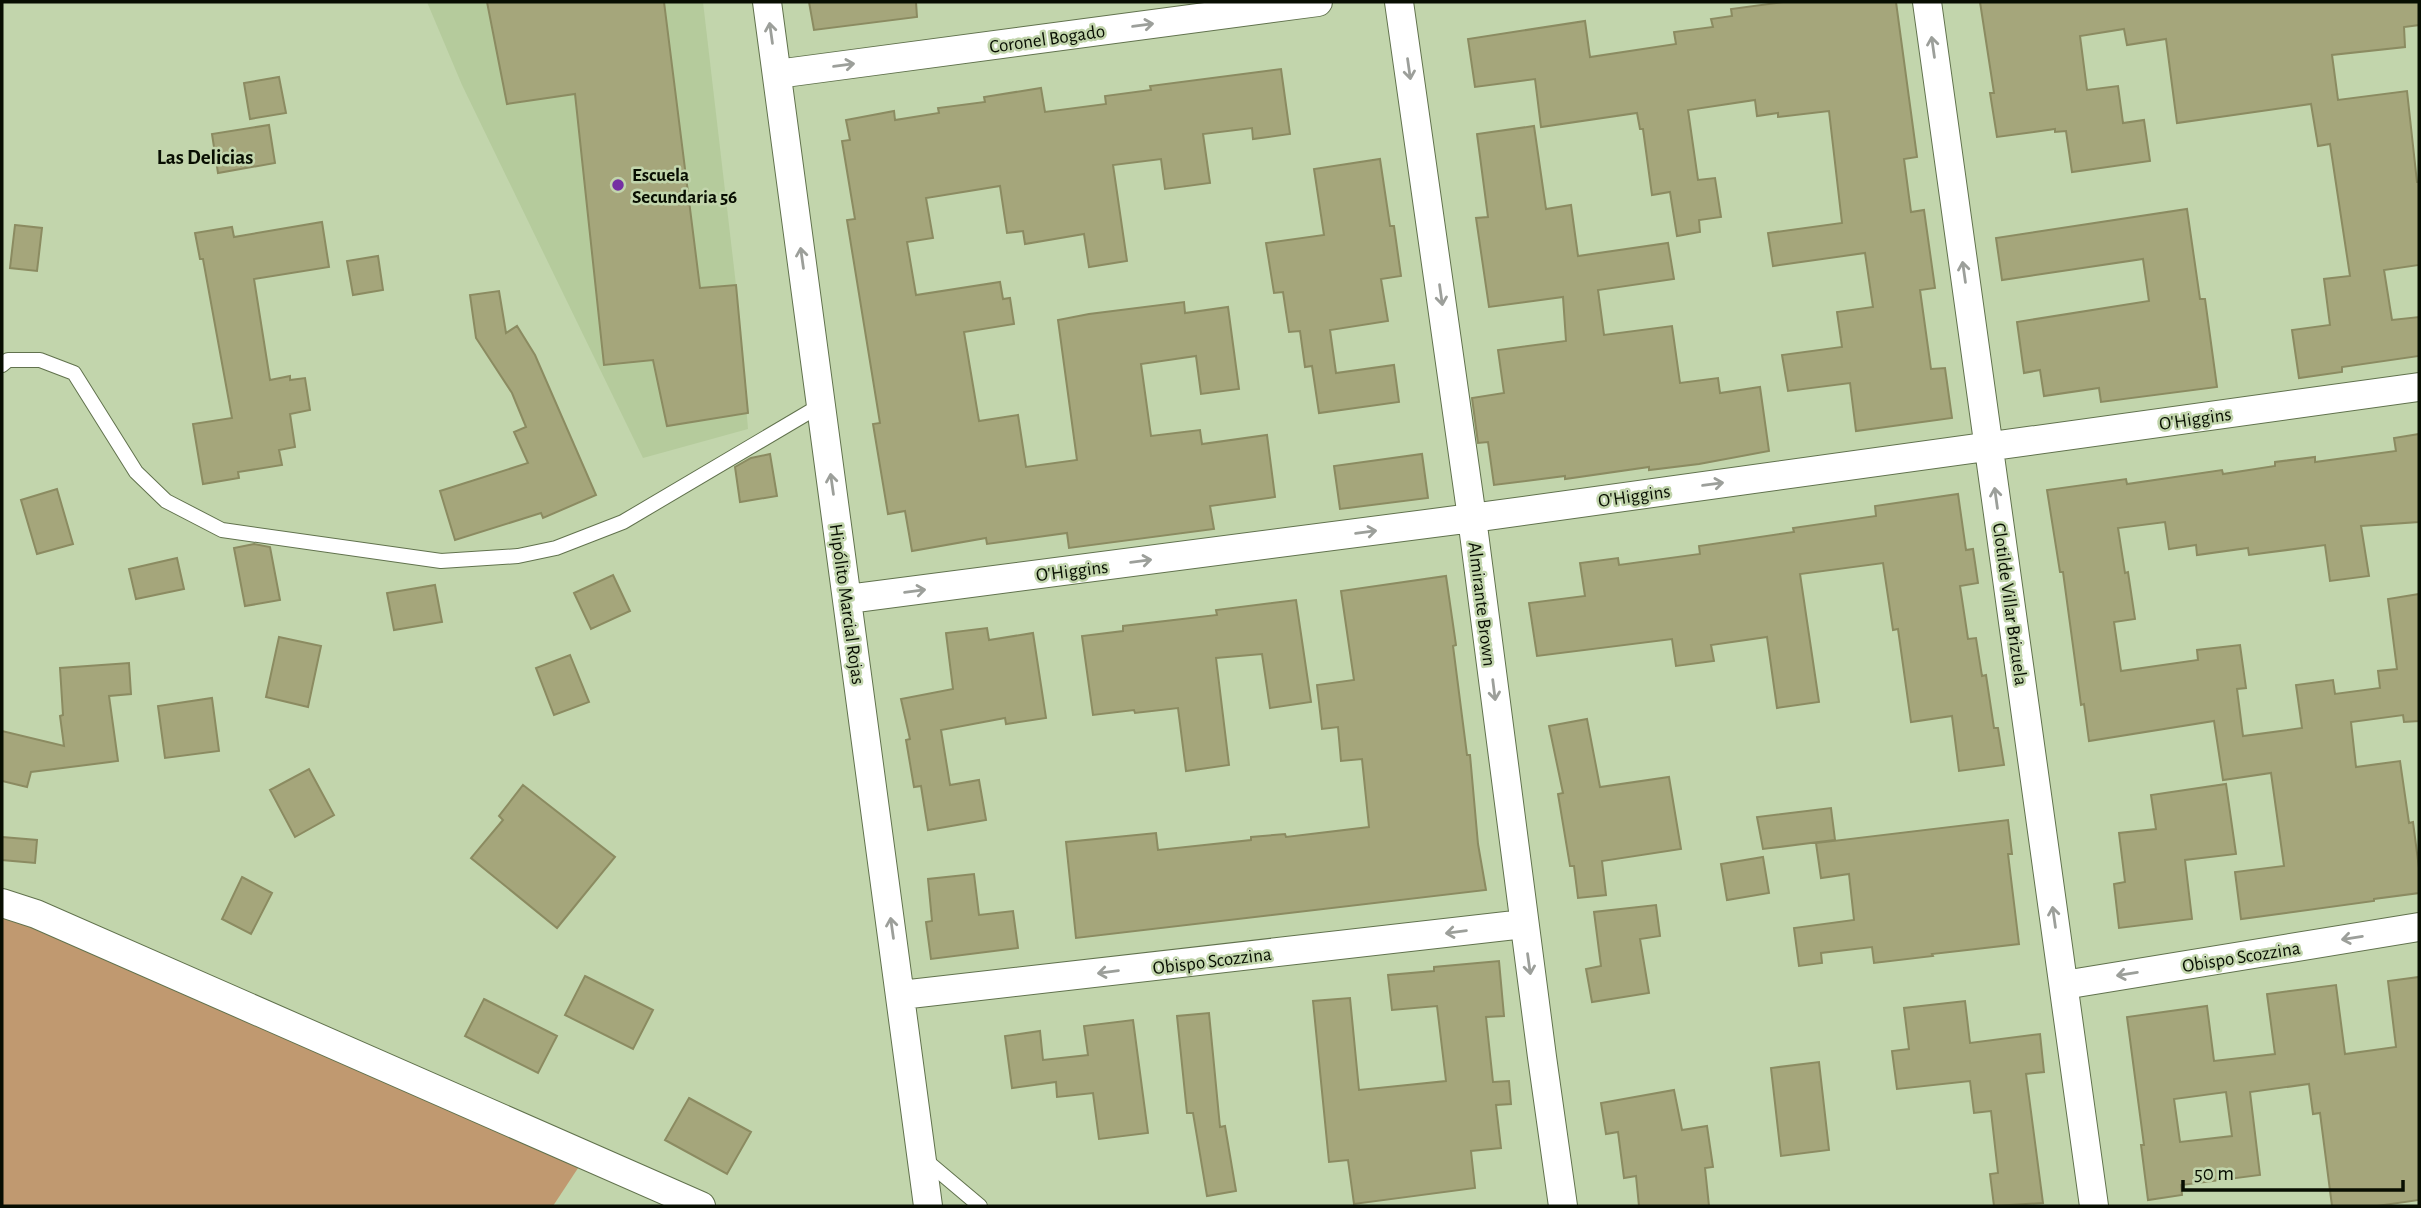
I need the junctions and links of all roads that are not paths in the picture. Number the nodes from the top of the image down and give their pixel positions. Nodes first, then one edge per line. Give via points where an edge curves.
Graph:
1 (767, 2) edge
2 (1318, 2) edge
3 (1399, 2) edge
4 (1927, 2) edge
5 (777, 74) junction
6 (2, 365) edge
7 (2419, 387) edge
8 (821, 405) junction
9 (1989, 446) junction
10 (1472, 518) junction
11 (848, 599) junction
12 (2, 903) edge
13 (1524, 924) junction
14 (2419, 928) edge
15 (2064, 985) junction
16 (901, 995) junction
17 (922, 1157) junction
18 (701, 1206) edge
19 (928, 1206) edge
20 (980, 1206) edge
21 (1563, 1206) edge
22 (2094, 1206) edge

5 -> 1 street, Hipólito Marcial Rojas
5 -> 2 street, Coronel Bogado
3 -> 10 street, Almirante Brown
9 -> 4 street, Clotilde Villar Brizuela
8 -> 5 street, Hipólito Marcial Rojas
6 - 8 lane via 8,360 40,360 74,373 136,472 166,501 222,530 441,561 518,556 556,548 623,522
7 - 9 street, O'Higgins
11 -> 8 street, Hipólito Marcial Rojas
10 -> 9 street, O'Higgins
15 -> 9 street, Clotilde Villar Brizuela
11 -> 10 street, O'Higgins
10 -> 13 street, Almirante Brown
16 -> 11 street, Hipólito Marcial Rojas
12 - 18 street
13 -> 16 street, Obispo Scozzina
13 -> 21 street, Almirante Brown
14 -> 15 street, Obispo Scozzina
15 - 22 street, Clotilde Villar Brizuela
16 - 17 street, Hipólito Marcial Rojas
17 - 19 street, Hipólito Marcial Rojas
17 - 20 lane

